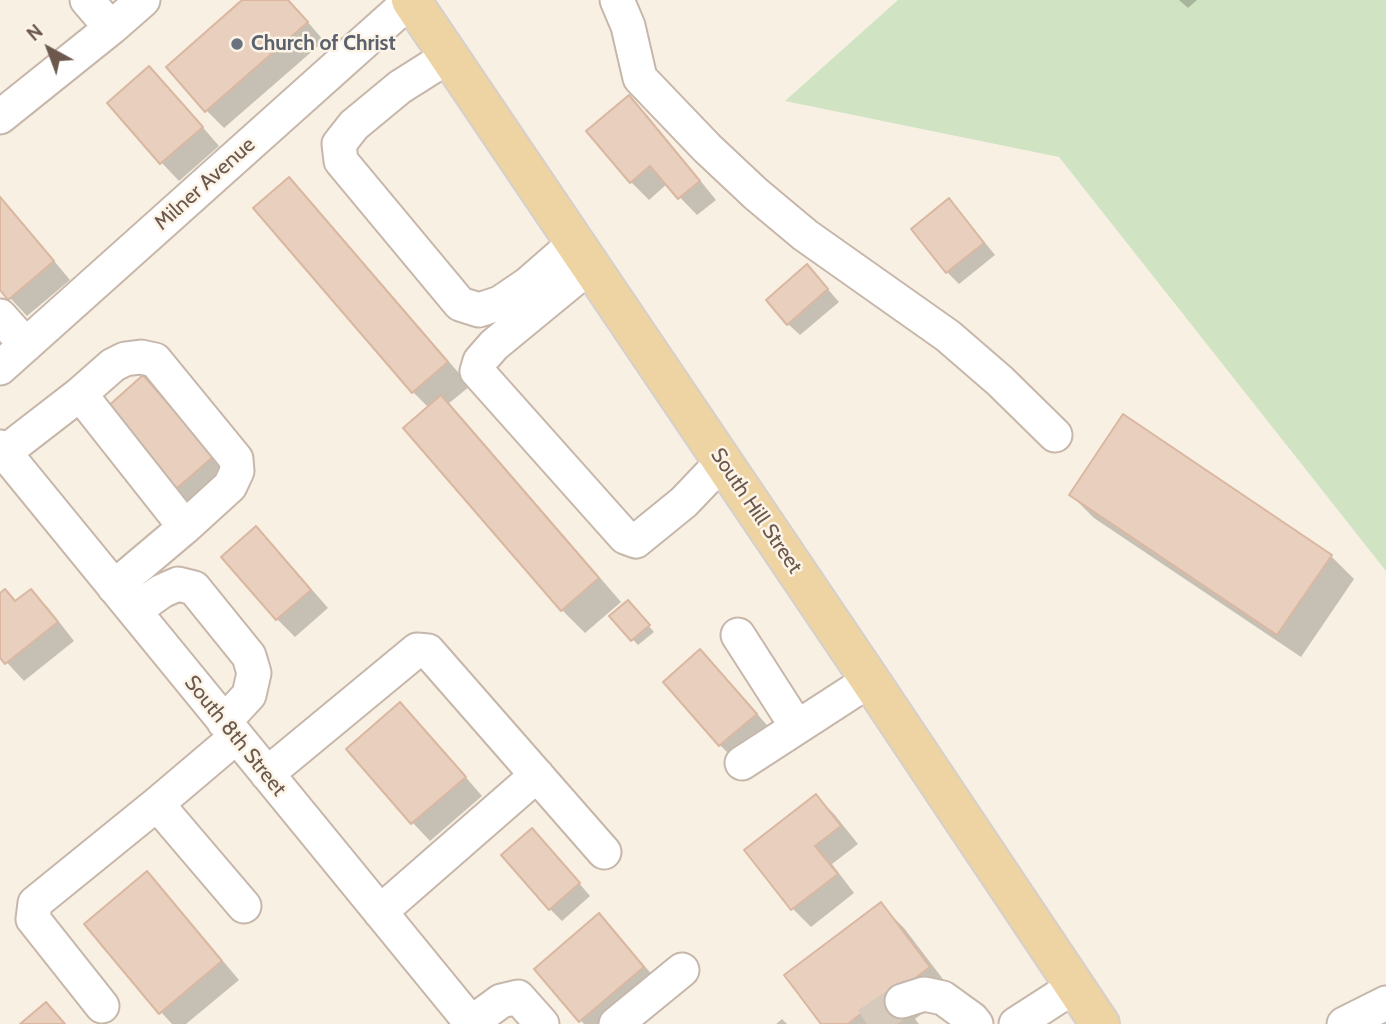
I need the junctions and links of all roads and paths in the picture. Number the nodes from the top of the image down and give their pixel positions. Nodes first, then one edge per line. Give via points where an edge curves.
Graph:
1 (87, 0) edge
2 (143, 0) edge
3 (411, 0) edge
4 (617, 0) edge
5 (111, 28) junction
6 (449, 56) junction
7 (0, 117) edge
8 (583, 254) junction
9 (0, 316) edge
10 (26, 345) junction
11 (0, 368) edge
12 (79, 394) junction
13 (1055, 435) dead end
14 (2, 450) edge
15 (723, 461) junction
16 (185, 527) junction
17 (124, 599) junction
18 (738, 635) dead end
19 (870, 680) junction
20 (797, 727) junction
21 (230, 729) junction
22 (742, 763) dead end
23 (267, 774) junction
24 (537, 775) junction
25 (157, 804) junction
26 (604, 852) dead end
27 (244, 906) dead end
28 (380, 912) junction
29 (682, 970) dead end
30 (1075, 986) junction
31 (902, 1001) tunnel mouth
32 (1386, 1003) edge
33 (102, 1006) dead end
34 (472, 1024) edge
35 (542, 1024) edge
36 (616, 1024) edge
37 (976, 1024) edge
38 (1016, 1024) edge
39 (1100, 1024) edge
40 (1344, 1024) edge

1 - 5 street
2 - 5 street
3 - 6 main road, South Hill Street
3 - 10 street, Milner Avenue
4 - 13 street via 640,78 706,148 805,235 948,335
5 - 7 street
6 - 8 main road, South Hill Street
6 - 8 street via 400,87 354,125 339,144 341,161 460,304 479,310 500,303
8 - 15 main road, South Hill Street
8 - 15 street via 494,345 477,371 625,537 636,541 684,502
9 - 10 street
10 - 11 street, Milner Avenue
12 - 14 street
12 - 16 street
12 - 16 street via 125,359 155,360 236,459 237,471 230,486
14 - 17 street, South 8th Street
15 - 19 main road, South Hill Street
16 - 17 street
17 - 21 street, South 8th Street
17 - 21 street via 178,584 194,588 249,656 254,673 249,695
18 - 20 street
19 - 20 street
19 - 30 main road, South Hill Street
20 - 22 street
21 - 23 street, South 8th Street
21 - 25 street
23 - 24 street via 417,650 428,650
23 - 28 street, South 8th Street
24 - 26 street
24 - 28 street
25 - 27 street
25 - 33 street via 35,903 33,919
28 - 34 street, South 8th Street
29 - 36 street
30 - 38 street
30 - 39 main road, South Hill Street
31 - 37 street via 924,995 943,998
32 - 40 street
34 - 35 street via 500,1001 518,997

